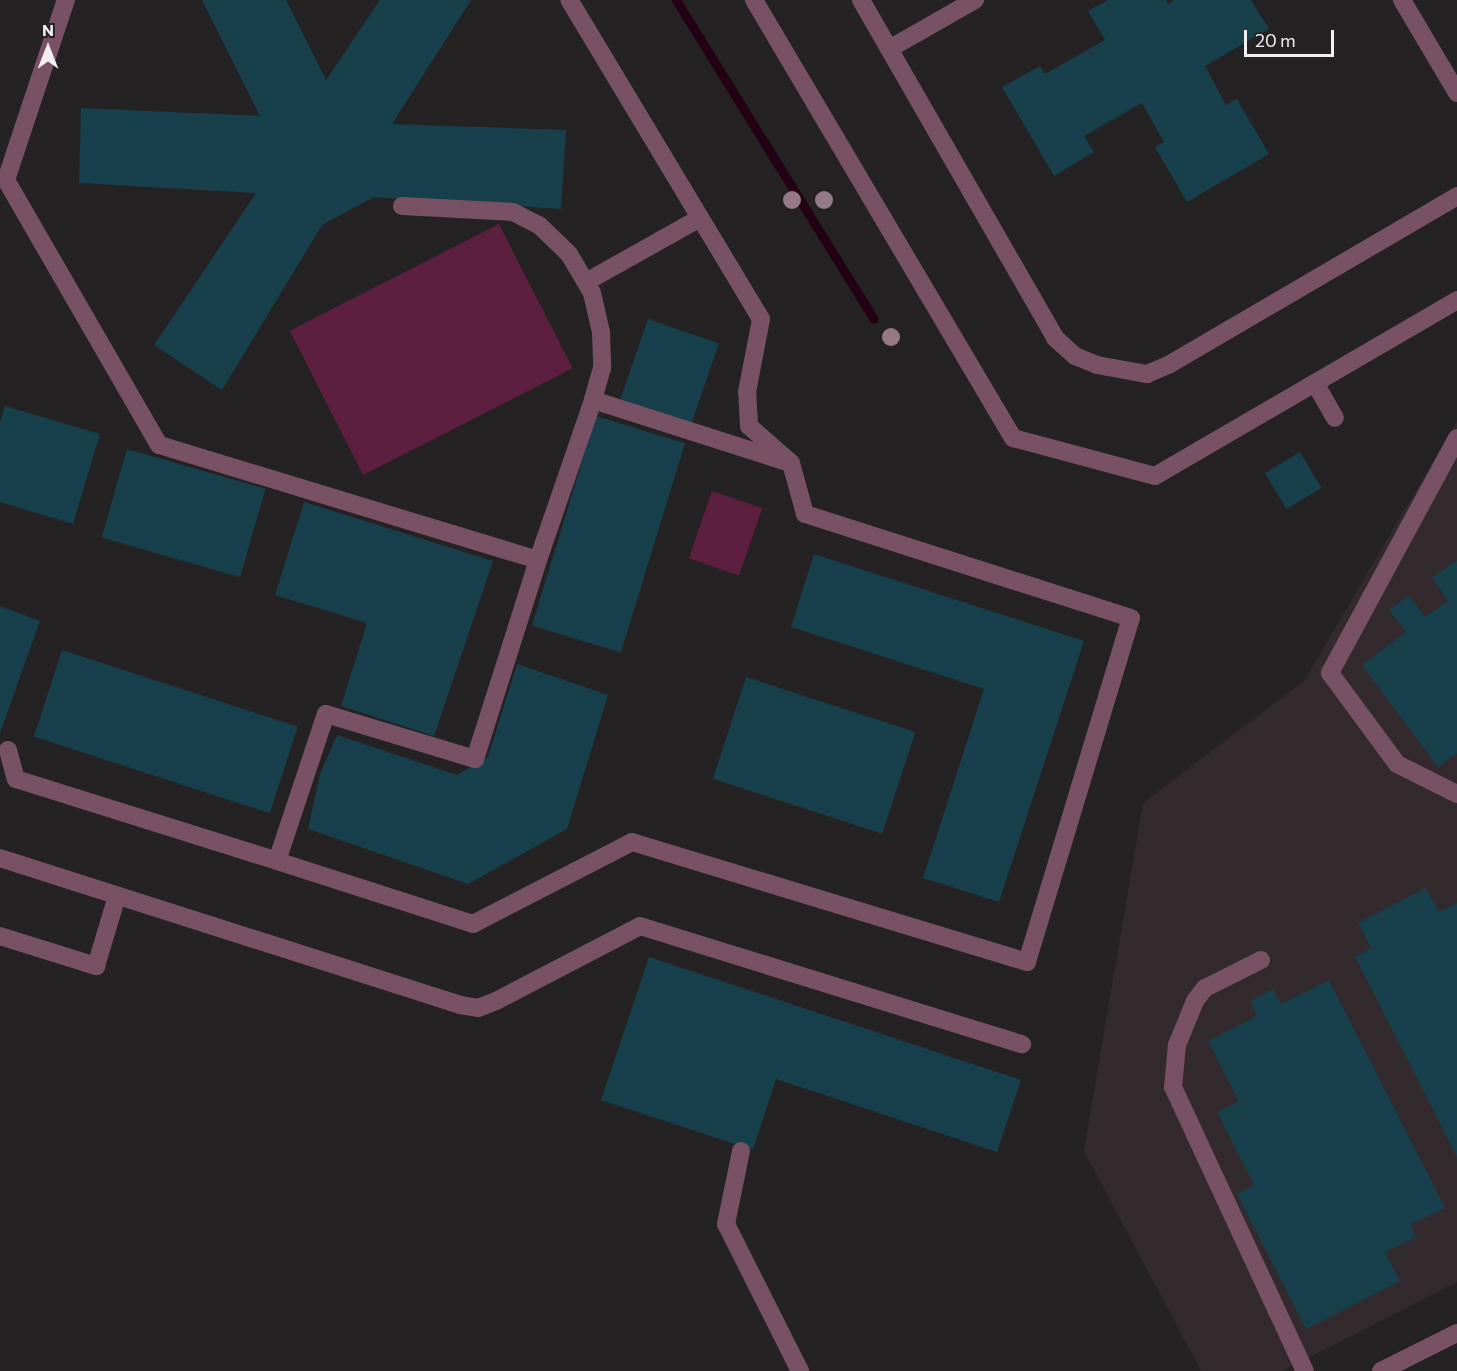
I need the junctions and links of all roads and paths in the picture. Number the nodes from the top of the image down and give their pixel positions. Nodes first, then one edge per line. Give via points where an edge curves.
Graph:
1 (66, 0) edge
2 (569, 0) edge
3 (754, 0) edge
4 (861, 0) edge
5 (975, 0) edge
6 (1402, 0) edge
7 (889, 49) junction
8 (1457, 93) edge
9 (1457, 196) edge
10 (402, 206) dead end
11 (700, 218) junction
12 (586, 282) junction
13 (1457, 300) edge
14 (1315, 383) junction
15 (593, 400) junction
16 (1335, 418) dead end
17 (1457, 438) edge
18 (791, 463) junction
19 (538, 560) junction
20 (8, 750) dead end
21 (1457, 794) edge
22 (0, 858) edge
23 (277, 861) junction
24 (117, 896) junction
25 (0, 936) edge
26 (1261, 960) dead end
27 (1022, 1044) dead end
28 (741, 1151) dead end
29 (1457, 1333) edge
30 (800, 1371) edge
31 (1305, 1371) edge
32 (1381, 1371) edge

1 - 19 street via 6,180 159,445
2 - 11 street
3 - 14 street via 1013,438 1155,476
4 - 7 street
5 - 7 street
6 - 8 street
7 - 9 street via 1055,338 1075,356 1097,365 1147,374 1170,364
10 - 12 street via 513,212 539,225 569,254
11 - 12 street
11 - 18 street via 761,319 747,392 749,426
12 - 15 street via 601,332 602,368
13 - 14 street
14 - 16 street
15 - 18 street
15 - 19 street
17 - 21 street via 1330,673 1397,764
18 - 23 street via 805,514 1131,618 1026,962 632,842 473,924
19 - 23 street via 475,759 326,714
20 - 23 street via 16,779
22 - 24 street
24 - 25 street via 96,966
24 - 27 street via 478,1008 640,926
26 - 31 street via 1205,988 1195,1001 1177,1045 1173,1087
28 - 30 street via 726,1224
29 - 32 street

